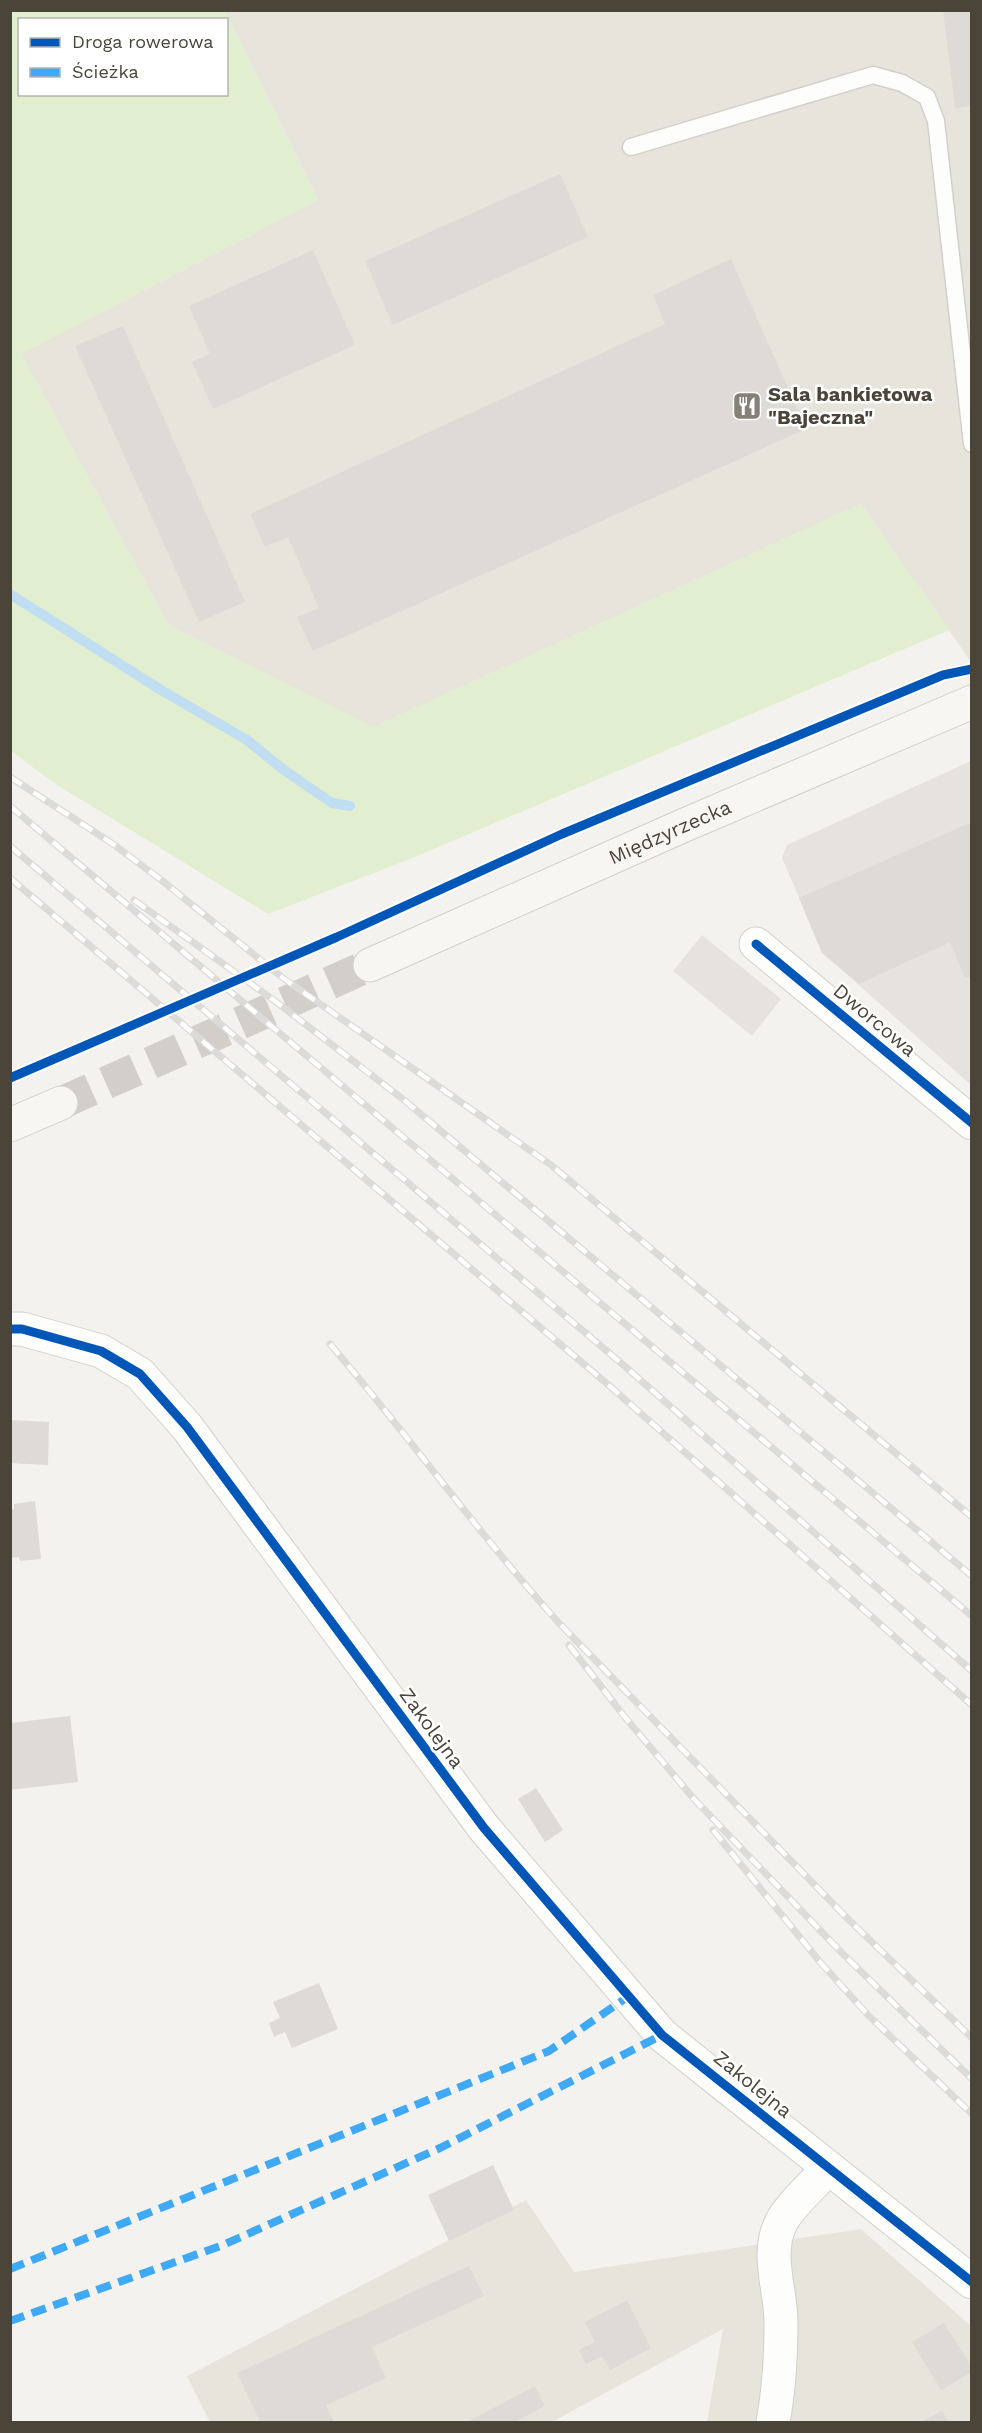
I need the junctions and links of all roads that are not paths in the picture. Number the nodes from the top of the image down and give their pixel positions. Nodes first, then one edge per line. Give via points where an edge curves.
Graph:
1 (631, 147) dead end
2 (972, 444) edge
3 (972, 702) edge
4 (756, 945) dead end
5 (370, 965) tunnel mouth
6 (61, 1103) tunnel mouth
7 (972, 1123) edge
8 (10, 1125) edge
9 (10, 1329) edge
10 (829, 2168) junction
11 (972, 2282) edge
12 (773, 2422) edge

1 - 2 lane via 873,75 902,82 927,97 936,121
3 - 5 main road, Międzyrzecka
4 - 7 street, Dworcowa
6 - 8 main road
9 - 10 street, Zakolejna via 42,1333 101,1351 140,1374 187,1427 484,1828 635,2004 662,2034
10 - 11 street, Zakolejna
10 - 12 street via 783,2219 775,2240 774,2268 781,2322

